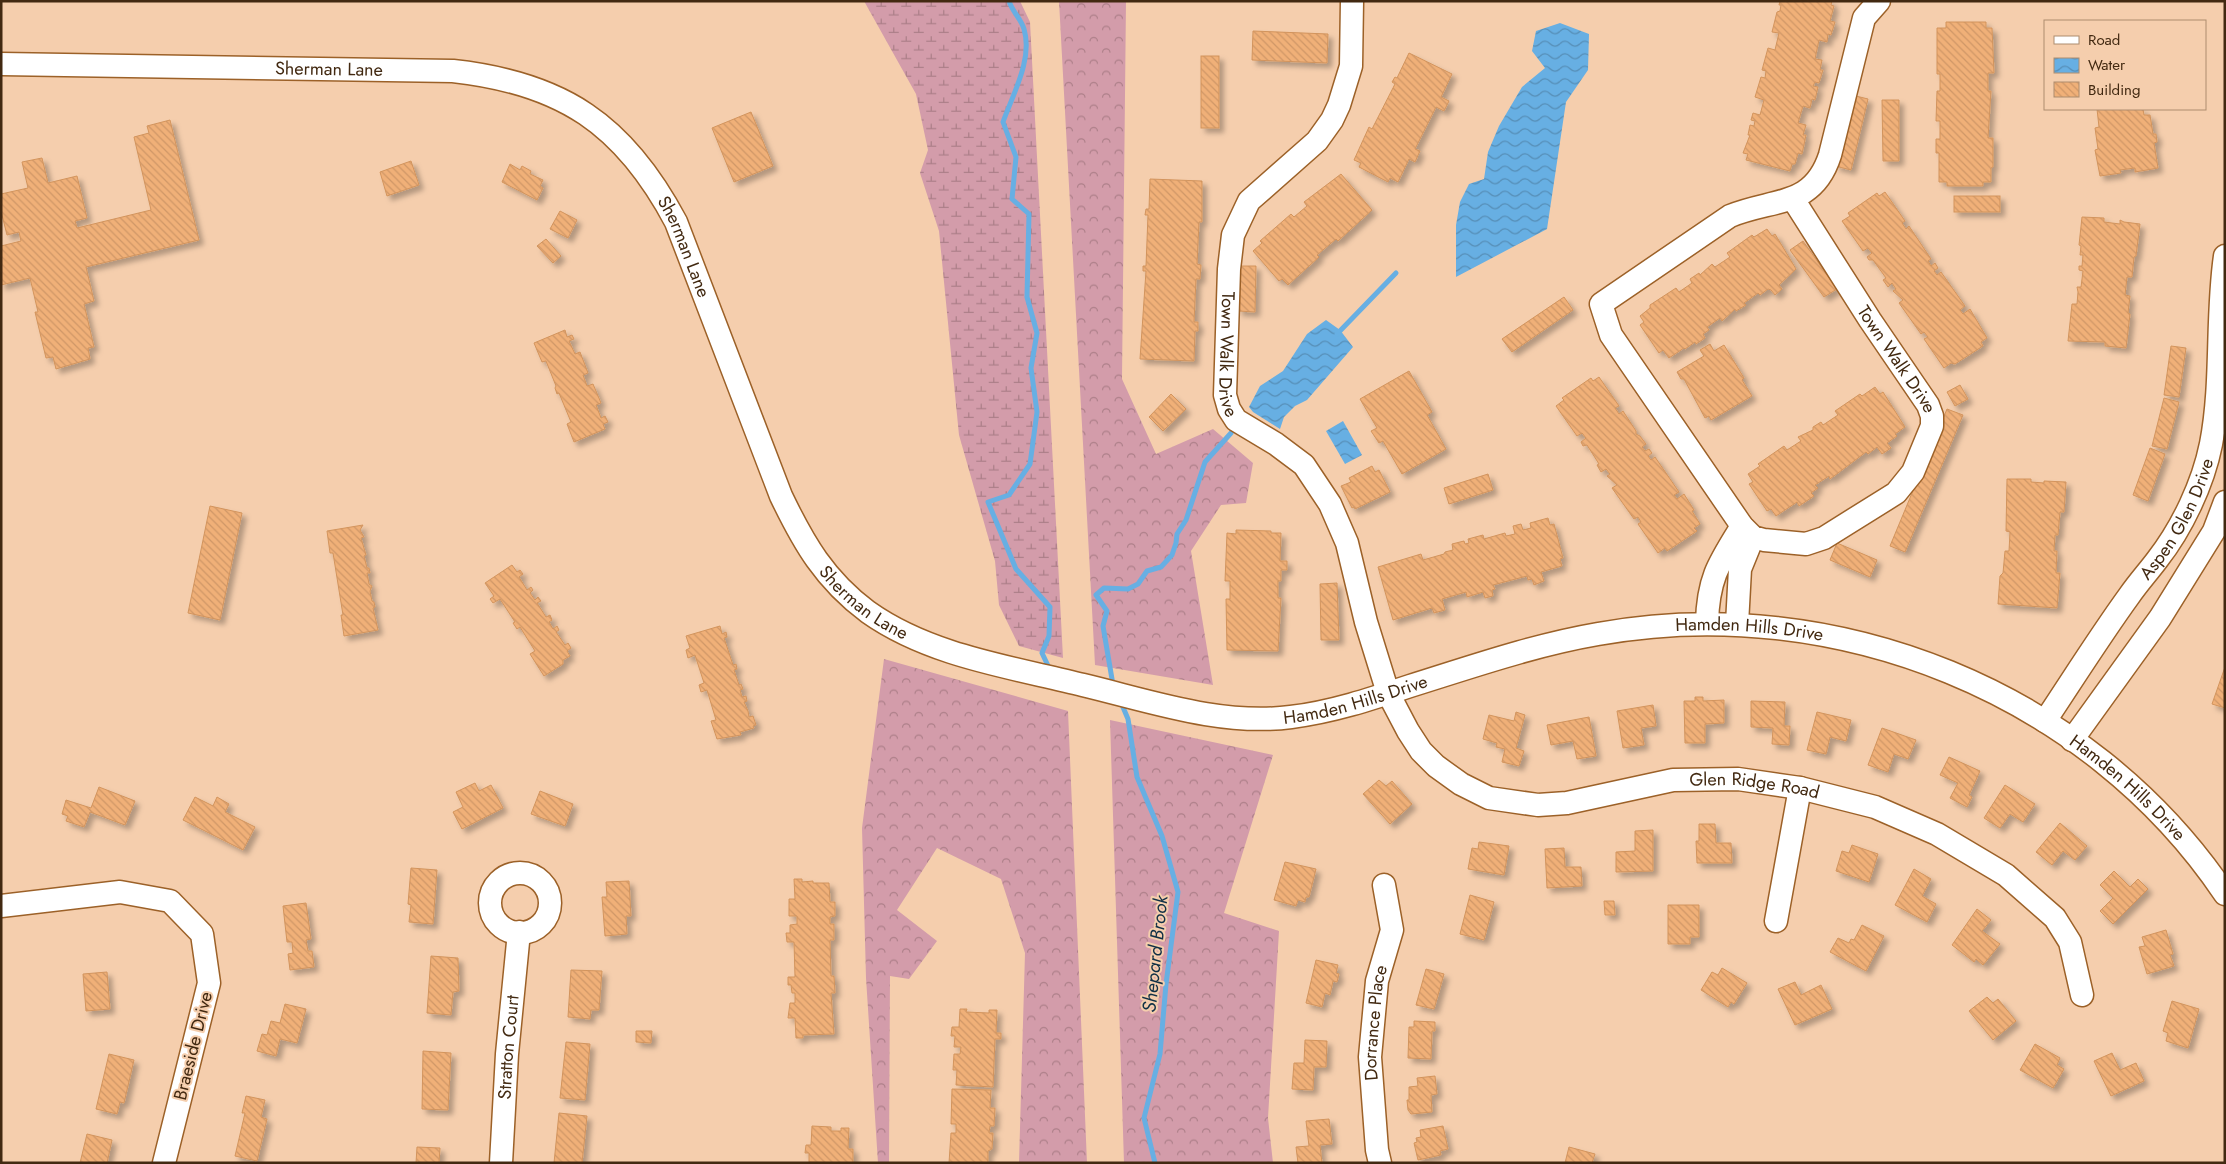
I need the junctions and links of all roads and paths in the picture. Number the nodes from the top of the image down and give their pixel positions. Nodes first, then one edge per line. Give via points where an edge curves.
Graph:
1 (1352, 1) edge
2 (1879, 1) edge
3 (1, 64) edge
4 (1793, 199) junction
5 (2225, 256) edge
6 (2225, 502) edge
7 (1748, 531) junction
8 (1707, 623) junction
9 (1737, 624) junction
10 (1388, 694) junction
11 (1199, 713) joint
12 (2044, 721) junction
13 (2072, 740) junction
14 (1800, 788) junction
15 (1384, 884) dead end
16 (2225, 894) edge
17 (1, 906) edge
18 (1776, 921) dead end
19 (519, 932) dead end
20 (2082, 995) dead end
21 (164, 1163) edge
22 (500, 1163) edge
23 (1380, 1163) edge

1 - 10 street, Town Walk Drive via 1351,66 1340,106 1317,140 1249,201 1232,235 1225,382 1229,409 1236,420 1304,465 1330,504 1347,543
2 - 4 street via 1864,18 1825,172 1808,191
3 - 11 street, Sherman Lane via 453,71 489,75 549,93 580,110 620,142 661,194 676,222 778,488 801,537 830,578 880,620 926,643 968,657
4 - 7 street via 1730,216 1602,304 1611,335
4 - 7 street, Town Walk Drive via 1928,405 1932,426 1913,472 1896,493 1824,538 1806,544 1764,540
5 - 12 street, Aspen Glen Drive via 2218,336 2218,382 2210,445 2202,473 2186,512 2159,558 2129,595
6 - 13 street via 2214,531 2160,618
7 - 8 street via 1711,581
7 - 9 street via 1740,569
8 - 9 street, Hamden Hills Drive
8 - 10 street, Hamden Hills Drive via 1652,626 1579,638 1491,661
9 - 12 street, Hamden Hills Drive via 1806,631 1897,652 1949,670
10 - 11 street, Hamden Hills Drive via 1336,709 1285,718 1241,719
10 - 14 street, Glen Ridge Road via 1408,731 1436,766 1461,784 1489,798 1506,802 1567,803 1673,780 1738,779
12 - 13 street, Hamden Hills Drive
13 - 16 street, Hamden Hills Drive via 2129,785 2163,818
14 - 18 street
14 - 20 street, Glen Ridge Road via 1875,807 1937,834 2006,875 2056,918 2070,942
15 - 23 street, Dorrance Place via 1392,930 1378,981 1370,1057
17 - 21 street, Braeside Drive via 120,892 170,901 202,934 209,983
19 - 22 street, Stratton Court

